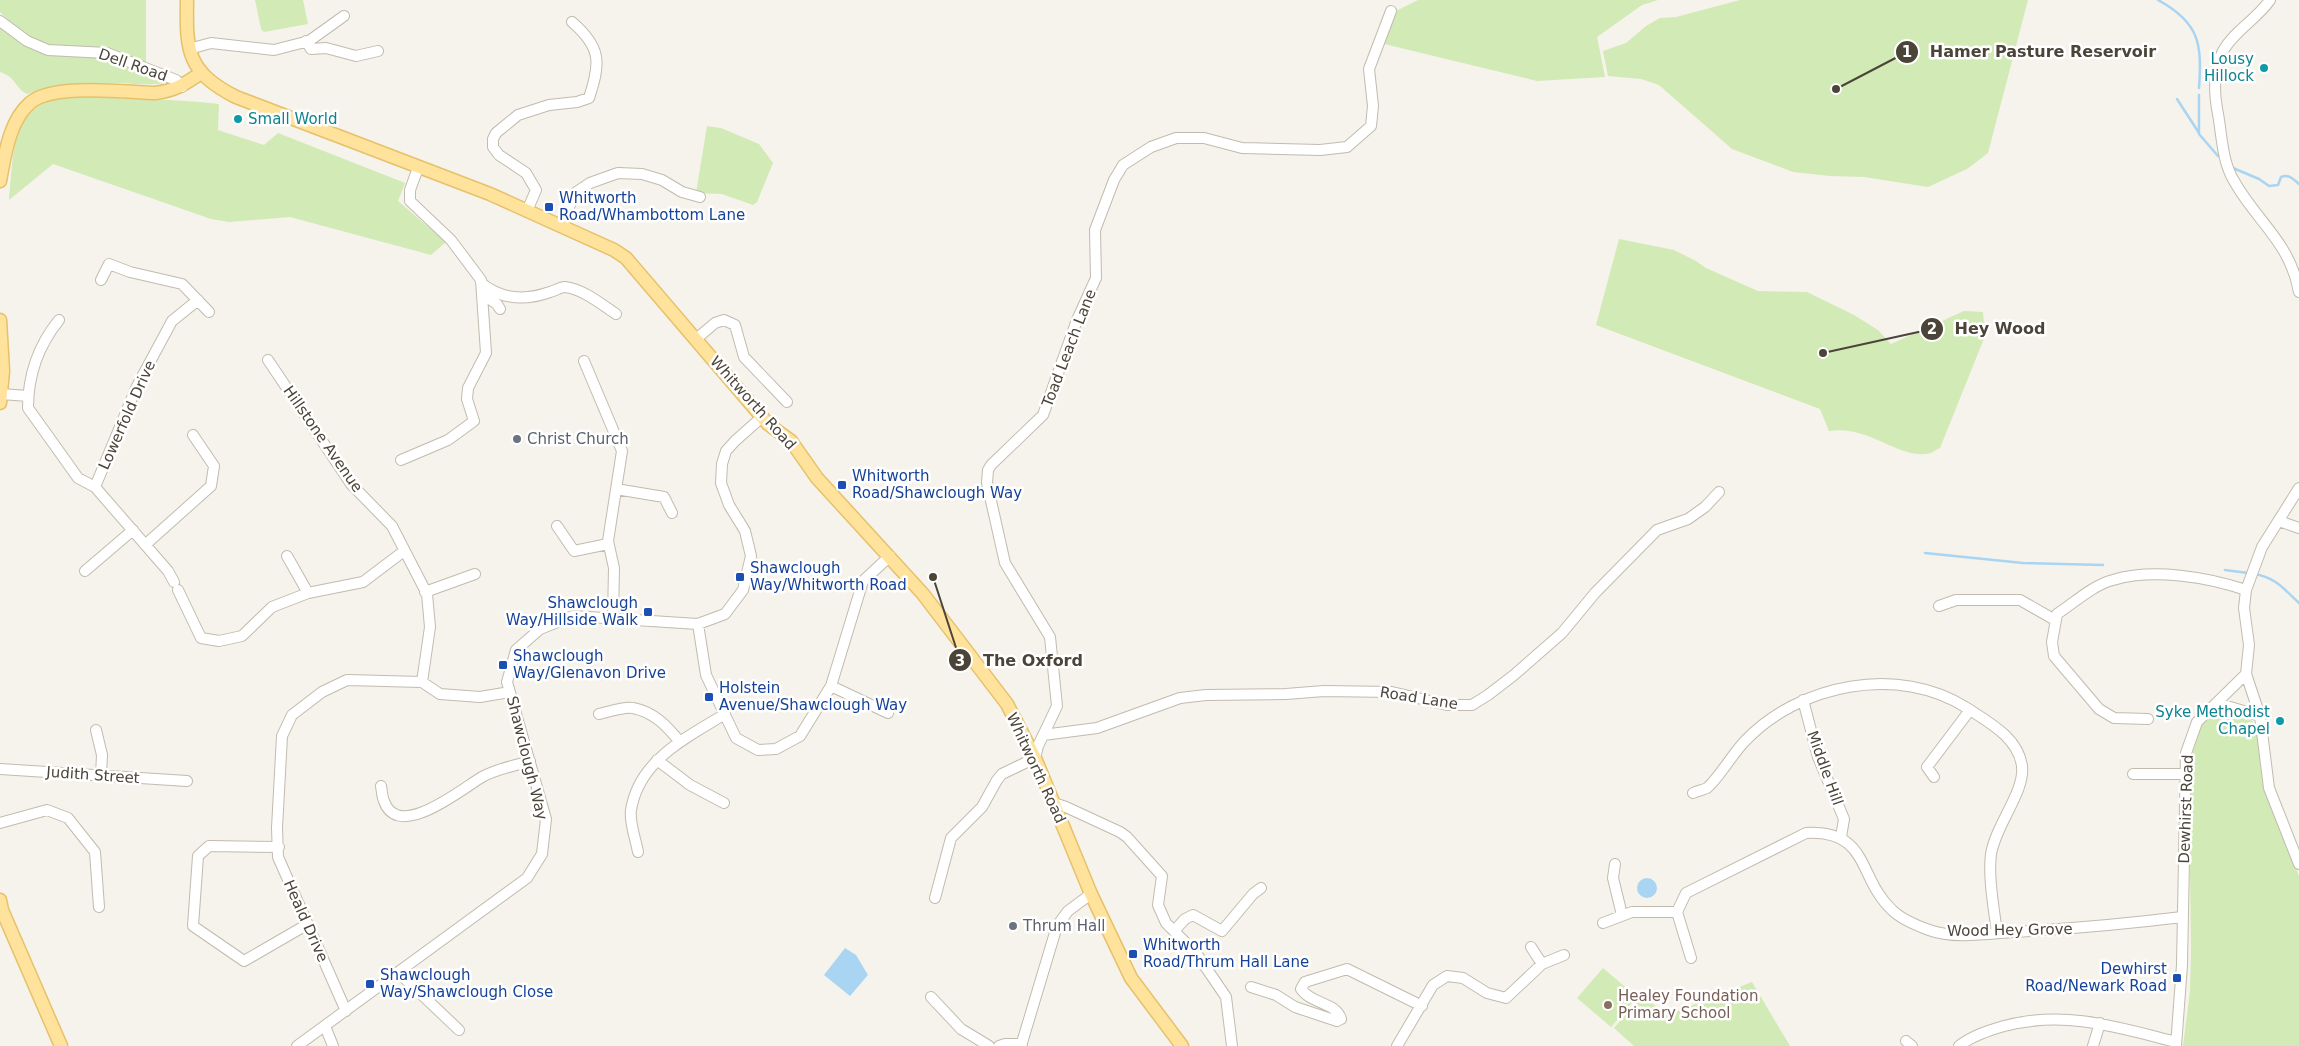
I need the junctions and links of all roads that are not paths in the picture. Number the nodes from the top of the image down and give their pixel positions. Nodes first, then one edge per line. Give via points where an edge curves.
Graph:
1 (187, 0) edge
2 (2270, 0) edge
3 (1391, 11) dead end
4 (344, 16) dead end
5 (0, 21) edge
6 (572, 22) dead end
7 (306, 42) junction
8 (189, 50) junction
9 (378, 51) dead end
10 (200, 73) junction
11 (182, 87) junction
12 (418, 168) junction
13 (0, 180) edge
14 (700, 197) dead end
15 (527, 211) junction
16 (562, 226) junction
17 (101, 280) dead end
18 (481, 283) junction
19 (2299, 292) edge
20 (482, 294) junction
21 (198, 300) junction
22 (500, 309) dead end
23 (209, 312) dead end
24 (616, 314) dead end
25 (0, 320) edge
26 (59, 320) dead end
27 (696, 339) junction
28 (268, 360) dead end
29 (584, 362) dead end
30 (28, 396) junction
31 (0, 398) edge
32 (787, 402) dead end
33 (762, 417) junction
34 (193, 434) dead end
35 (401, 460) dead end
36 (95, 487) junction
37 (2299, 488) edge
38 (616, 489) junction
39 (1719, 492) dead end
40 (672, 513) dead end
41 (2279, 521) junction
42 (558, 526) dead end
43 (2299, 528) edge
44 (132, 530) junction
45 (608, 544) junction
46 (145, 545) junction
47 (404, 550) junction
48 (287, 556) dead end
49 (890, 556) junction
50 (85, 571) dead end
51 (475, 574) dead end
52 (2246, 590) junction
53 (426, 592) junction
54 (308, 593) junction
55 (1939, 606) dead end
56 (613, 618) junction
57 (2056, 620) junction
58 (698, 624) junction
59 (2246, 674) junction
60 (422, 682) junction
61 (831, 686) junction
62 (510, 692) junction
63 (1803, 700) junction
64 (2217, 703) junction
65 (1970, 710) junction
66 (889, 713) dead end
67 (599, 714) dead end
68 (725, 714) junction
69 (2260, 716) junction
70 (2148, 719) dead end
71 (96, 730) dead end
72 (1043, 735) junction
73 (680, 742) junction
74 (1035, 758) junction
75 (657, 760) junction
76 (530, 761) junction
77 (0, 769) edge
78 (2133, 774) dead end
79 (2186, 774) junction
80 (101, 775) junction
81 (1934, 777) dead end
82 (187, 781) dead end
83 (381, 786) dead end
84 (1692, 793) dead end
85 (724, 803) dead end
86 (1054, 804) junction
87 (0, 823) edge
88 (1840, 837) junction
89 (278, 847) junction
90 (638, 852) dead end
91 (1615, 864) dead end
92 (2299, 864) edge
93 (1260, 888) dead end
94 (1091, 894) junction
95 (935, 898) dead end
96 (0, 900) edge
97 (100, 907) dead end
98 (1677, 912) junction
99 (1622, 915) junction
100 (2182, 917) junction
101 (1603, 923) dead end
102 (308, 924) junction
103 (1174, 931) junction
104 (1997, 933) junction
105 (1531, 947) dead end
106 (1564, 956) dead end
107 (1691, 958) dead end
108 (1542, 964) junction
109 (399, 972) junction
110 (1251, 987) dead end
111 (931, 997) dead end
112 (1422, 1006) junction
113 (346, 1011) junction
114 (2100, 1023) junction
115 (325, 1026) junction
116 (459, 1030) dead end
117 (2176, 1044) edge
118 (1021, 1045) edge
119 (61, 1046) edge
120 (297, 1046) edge
121 (333, 1046) edge
122 (990, 1046) edge
123 (999, 1046) edge
124 (1182, 1046) edge
125 (1232, 1046) edge
126 (1396, 1046) edge
127 (1959, 1046) edge
128 (2093, 1046) edge

1 - 8 main road
2 - 19 street via 2223,51 2214,94 2226,161 2233,180 2284,249 2295,272
3 - 72 street, Toad Leach Lane via 1369,69 1373,106 1371,126 1347,147 1270,150 1242,148 1204,138 1176,138 1151,147 1123,165 1114,180 1095,230 1096,278 1077,320 1043,415 988,470 987,483 1005,563 1050,637 1057,706
4 - 7 street
5 - 11 street, Dell Road via 27,41 48,50 107,53 176,80
6 - 15 street via 594,47 597,73 589,98 548,105 518,115 493,139 493,147 499,155 526,173 536,190
7 - 8 street via 274,50 211,44
7 - 9 street via 312,48 326,48 356,56
8 - 10 main road
10 - 11 main road
10 - 12 main road, Whitworth Road via 217,88 236,97
11 - 13 main road via 155,93 62,91 42,96 24,109 12,131
12 - 15 main road, Whitworth Road
12 - 18 street via 410,190 410,201 456,246
14 - 16 street via 642,174 618,173 590,183 575,193
15 - 16 main road, Whitworth Road
16 - 27 main road, Whitworth Road via 626,258
17 - 21 street via 109,264 182,284
18 - 20 street
18 - 24 street via 514,299 530,299 563,287 585,294
20 - 22 street
20 - 35 street via 485,357 471,380 467,394 474,421 448,440
21 - 23 street
21 - 36 street, Lowerfold Drive via 172,321 137,386
25 - 31 main road via 3,372
26 - 30 street via 44,337
27 - 32 street via 724,320 734,325 744,357
27 - 33 main road, Whitworth Road
28 - 47 street, Hillstone Avenue via 351,484 392,526
29 - 38 street via 622,451
30 - 31 street
30 - 36 street via 28,408 78,478
33 - 49 main road, Whitworth Road via 791,441 817,478
33 - 58 street, Shawclough Way via 734,441 722,464 721,482 729,505 745,531 751,556 743,590 725,614
34 - 46 street via 214,466 211,486
36 - 44 street
37 - 41 street
38 - 40 street via 664,497
38 - 45 street
39 - 72 street, Road Lane via 1706,507 1657,530 1595,593 1562,633 1514,675 1472,705 1447,705 1383,691 1206,695 1180,698 1097,728
41 - 43 street
41 - 52 street via 2262,547
42 - 45 street via 574,551
44 - 46 street
44 - 50 street
45 - 56 street via 614,568
46 - 54 street via 168,571 201,638 219,641 242,636 272,607
47 - 53 street, Hillstone Avenue
47 - 54 street via 363,582
48 - 54 street
49 - 61 street via 863,581
49 - 74 main road, Whitworth Road via 1007,704
51 - 53 street
52 - 57 street via 2200,577 2138,576 2112,580 2057,614
52 - 59 street via 2244,608 2249,645
53 - 60 street, Hillstone Avenue via 430,628
55 - 57 street via 1956,600 2020,600
56 - 58 street, Shawclough Way
56 - 62 street, Shawclough Way via 573,616 540,629 516,650 507,682
57 - 70 street via 2052,642 2054,656 2099,709 2114,718
58 - 68 street via 706,675
59 - 64 street, Dewhirst Road
59 - 69 street
60 - 62 street via 440,694 480,697
60 - 89 street, Heald Drive via 347,680 322,692 292,715 282,736
61 - 66 street
61 - 68 street via 800,736 776,749 758,750 736,738
62 - 76 street, Shawclough Way
63 - 65 street via 1860,685 1905,685 1948,696
63 - 84 street via 1777,714 1746,740 1706,788
63 - 88 street, Middle Hill via 1818,757 1844,819
64 - 69 street
64 - 79 street, Dewhirst Road via 2197,722 2186,753
65 - 81 street via 1927,767
65 - 104 street via 1986,718 2009,740 2018,752 2022,766 2022,783 2001,821 1991,854
67 - 73 street via 632,707 654,716
68 - 73 street
69 - 92 street via 2269,788
71 - 80 street via 102,755
72 - 74 street, Toad Leach Lane
73 - 75 street
74 - 86 main road, Whitworth Road
74 - 95 street via 1002,774 982,807 951,838
75 - 85 street via 690,785
75 - 90 street via 641,778 630,812
76 - 83 street via 484,776 416,816 401,816 389,809
76 - 109 street, Shawclough Way via 546,819 542,854 527,878
77 - 80 street, Judith Street
78 - 79 street
79 - 100 street, Dewhirst Road
80 - 82 street, Judith Street
86 - 94 main road, Whitworth Road
86 - 103 street via 1127,837 1162,876 1158,905 1166,923
87 - 97 street via 47,810 68,818 95,852
88 - 98 street via 1824,832 1806,833 1686,893
88 - 104 street, Wood Hey Grove via 1854,848 1893,911 1930,930 1956,934
89 - 102 street, Heald Drive via 278,857
89 - 102 street via 209,846 198,856 193,926 244,961
91 - 99 street via 1613,878
93 - 103 street via 1222,931 1193,914
94 - 118 street via 1068,911 1057,926
94 - 124 main road, Whitworth Road via 1131,978
96 - 119 main road
98 - 99 street
98 - 107 street
99 - 101 street
100 - 104 street, Wood Hey Grove via 2089,928
100 - 117 street, Dewhirst Road
102 - 113 street, Heald Drive
103 - 125 street via 1196,954 1226,998
105 - 108 street
106 - 108 street
108 - 112 street via 1506,998 1487,993 1463,978 1447,976 1433,985
109 - 113 street, Shawclough Way
109 - 116 street
110 - 112 street via 1337,1021 1342,1019 1337,1011 1306,997 1301,989 1305,982 1347,969
111 - 122 street via 961,1029
112 - 126 street
113 - 115 street, Shawclough Way
114 - 117 street
114 - 127 street via 2065,1018 2022,1022 1986,1031
114 - 128 street
115 - 120 street, Shawclough Way
115 - 121 street
118 - 123 street

